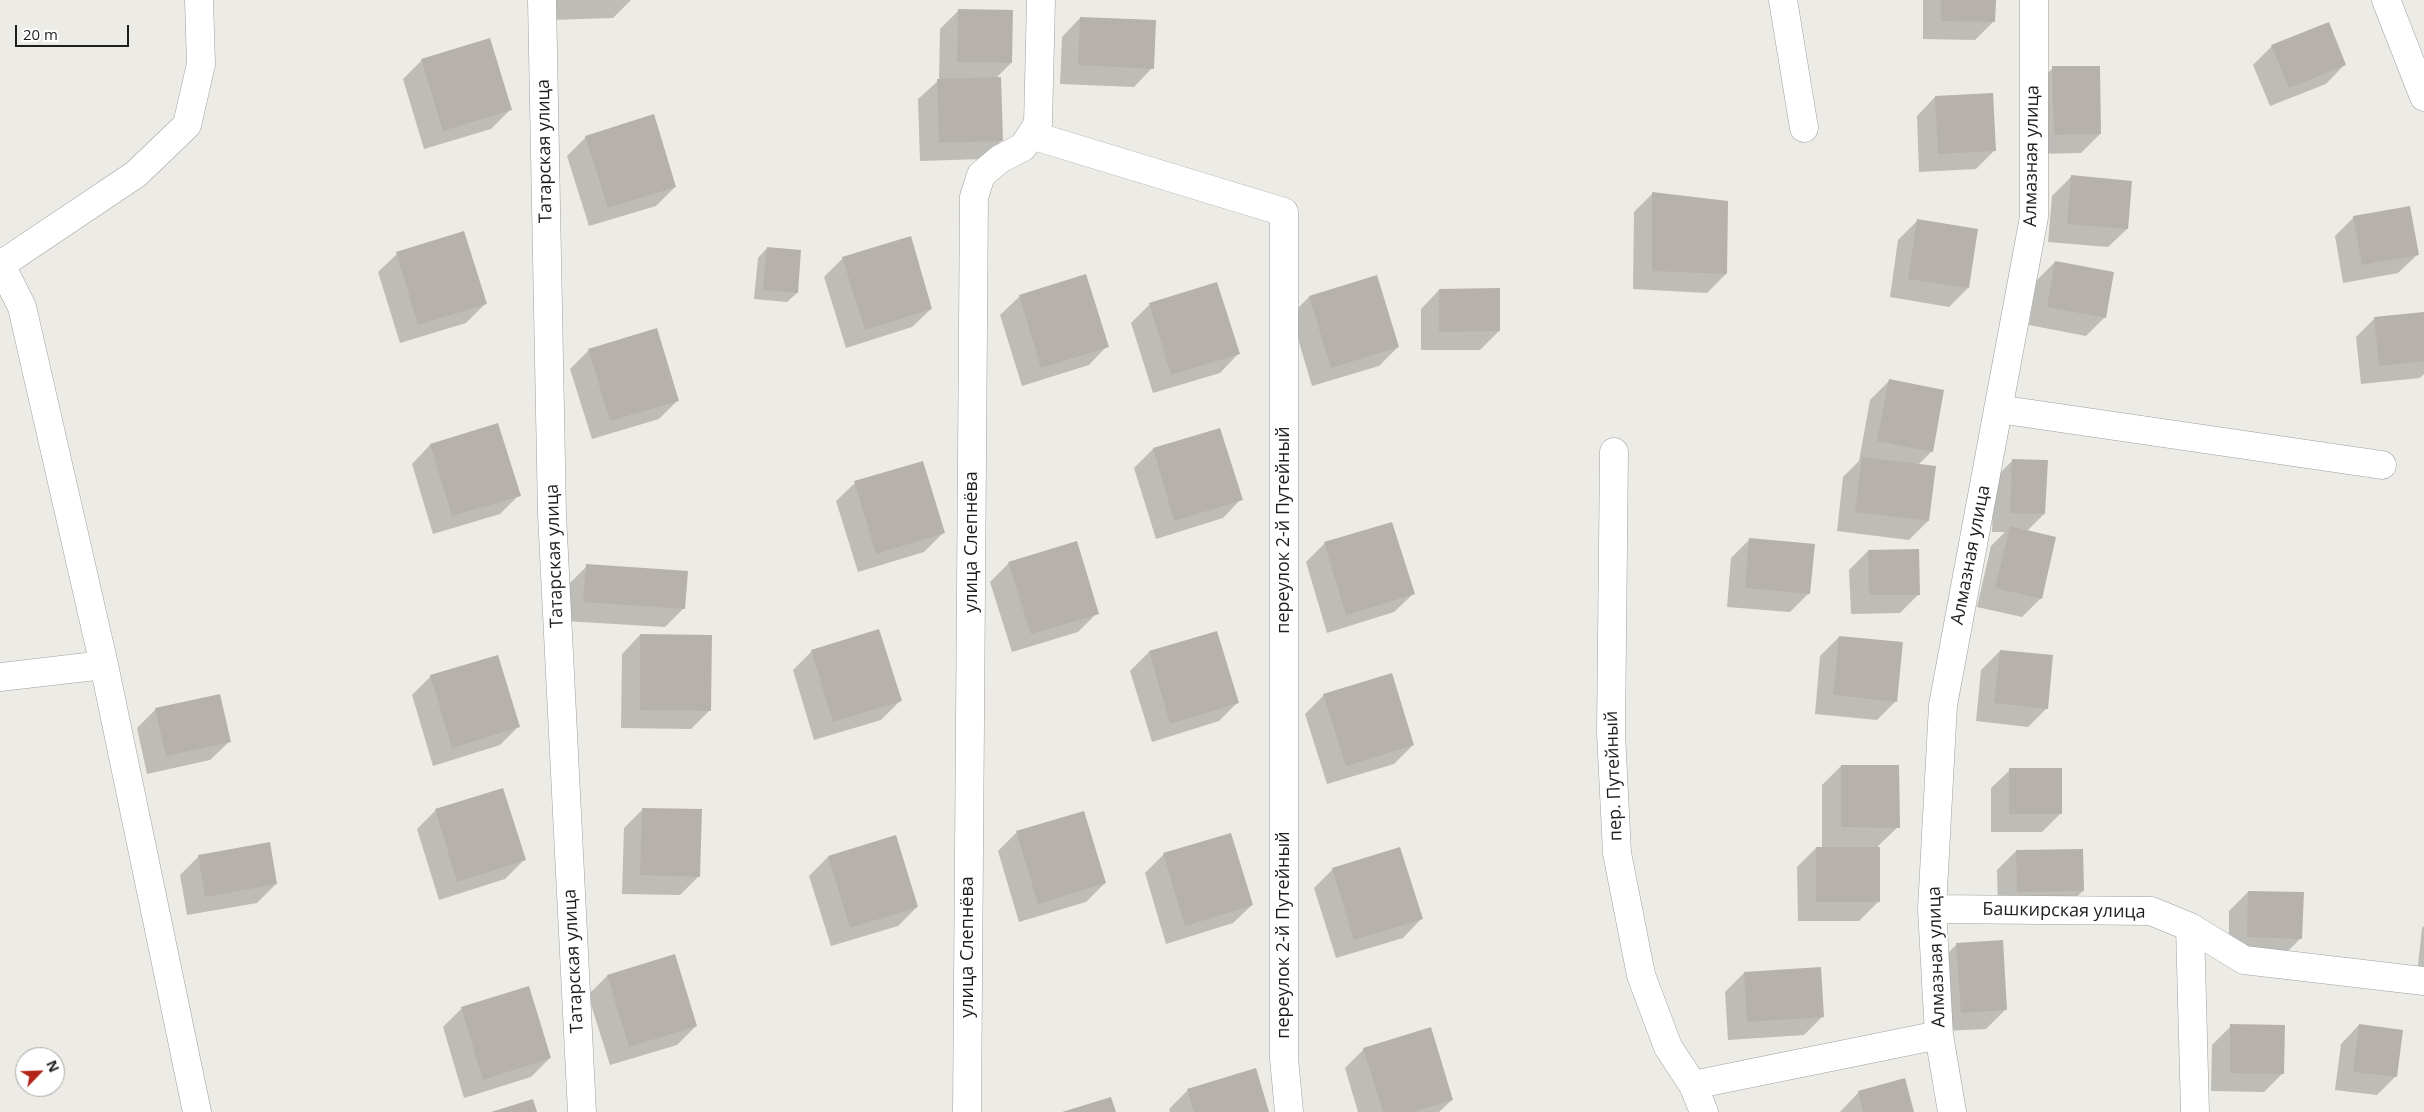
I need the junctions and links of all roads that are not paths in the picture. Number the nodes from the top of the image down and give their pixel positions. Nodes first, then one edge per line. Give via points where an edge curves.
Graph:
1 (199, 0) edge
2 (542, 0) edge
3 (1041, 0) edge
4 (1783, 0) edge
5 (2034, 0) edge
6 (2386, 0) edge
7 (2424, 97) edge
8 (1804, 128) dead end
9 (1031, 135) junction
10 (1, 263) edge
11 (1998, 409) junction
12 (1614, 452) dead end
13 (2382, 466) dead end
14 (104, 665) junction
15 (0, 676) edge
16 (1932, 909) junction
17 (2190, 927) junction
18 (2424, 981) edge
19 (1939, 1035) junction
20 (1694, 1085) junction
21 (197, 1112) edge
22 (582, 1112) edge
23 (967, 1112) edge
24 (1289, 1112) edge
25 (1704, 1112) edge
26 (1952, 1112) edge
27 (2196, 1112) edge

1 - 10 street via 201,64 188,124 136,174
2 - 22 street, Татарская улица via 552,514
3 - 9 street, улица Слепнёва via 1038,124
4 - 8 street
5 - 11 street, Алмазная улица via 2034,217
6 - 7 street
9 - 23 street, улица Слепнёва via 1023,147 1000,159 981,175 974,198
9 - 24 street, переулок 2-й Путейный via 1284,212 1284,1058
10 - 14 street via 22,307
11 - 13 street
11 - 16 street, Алмазная улица via 1943,705
12 - 20 street, пер. Путейный via 1611,733 1617,853 1640,975 1668,1047
14 - 15 street
14 - 21 street
16 - 17 street, Башкирская улица via 2151,911
16 - 19 street, Алмазная улица
17 - 18 street, Башкирская улица via 2244,960
17 - 27 street
19 - 20 street
19 - 26 street, Алмазная улица
20 - 25 street, пер. Путейный

